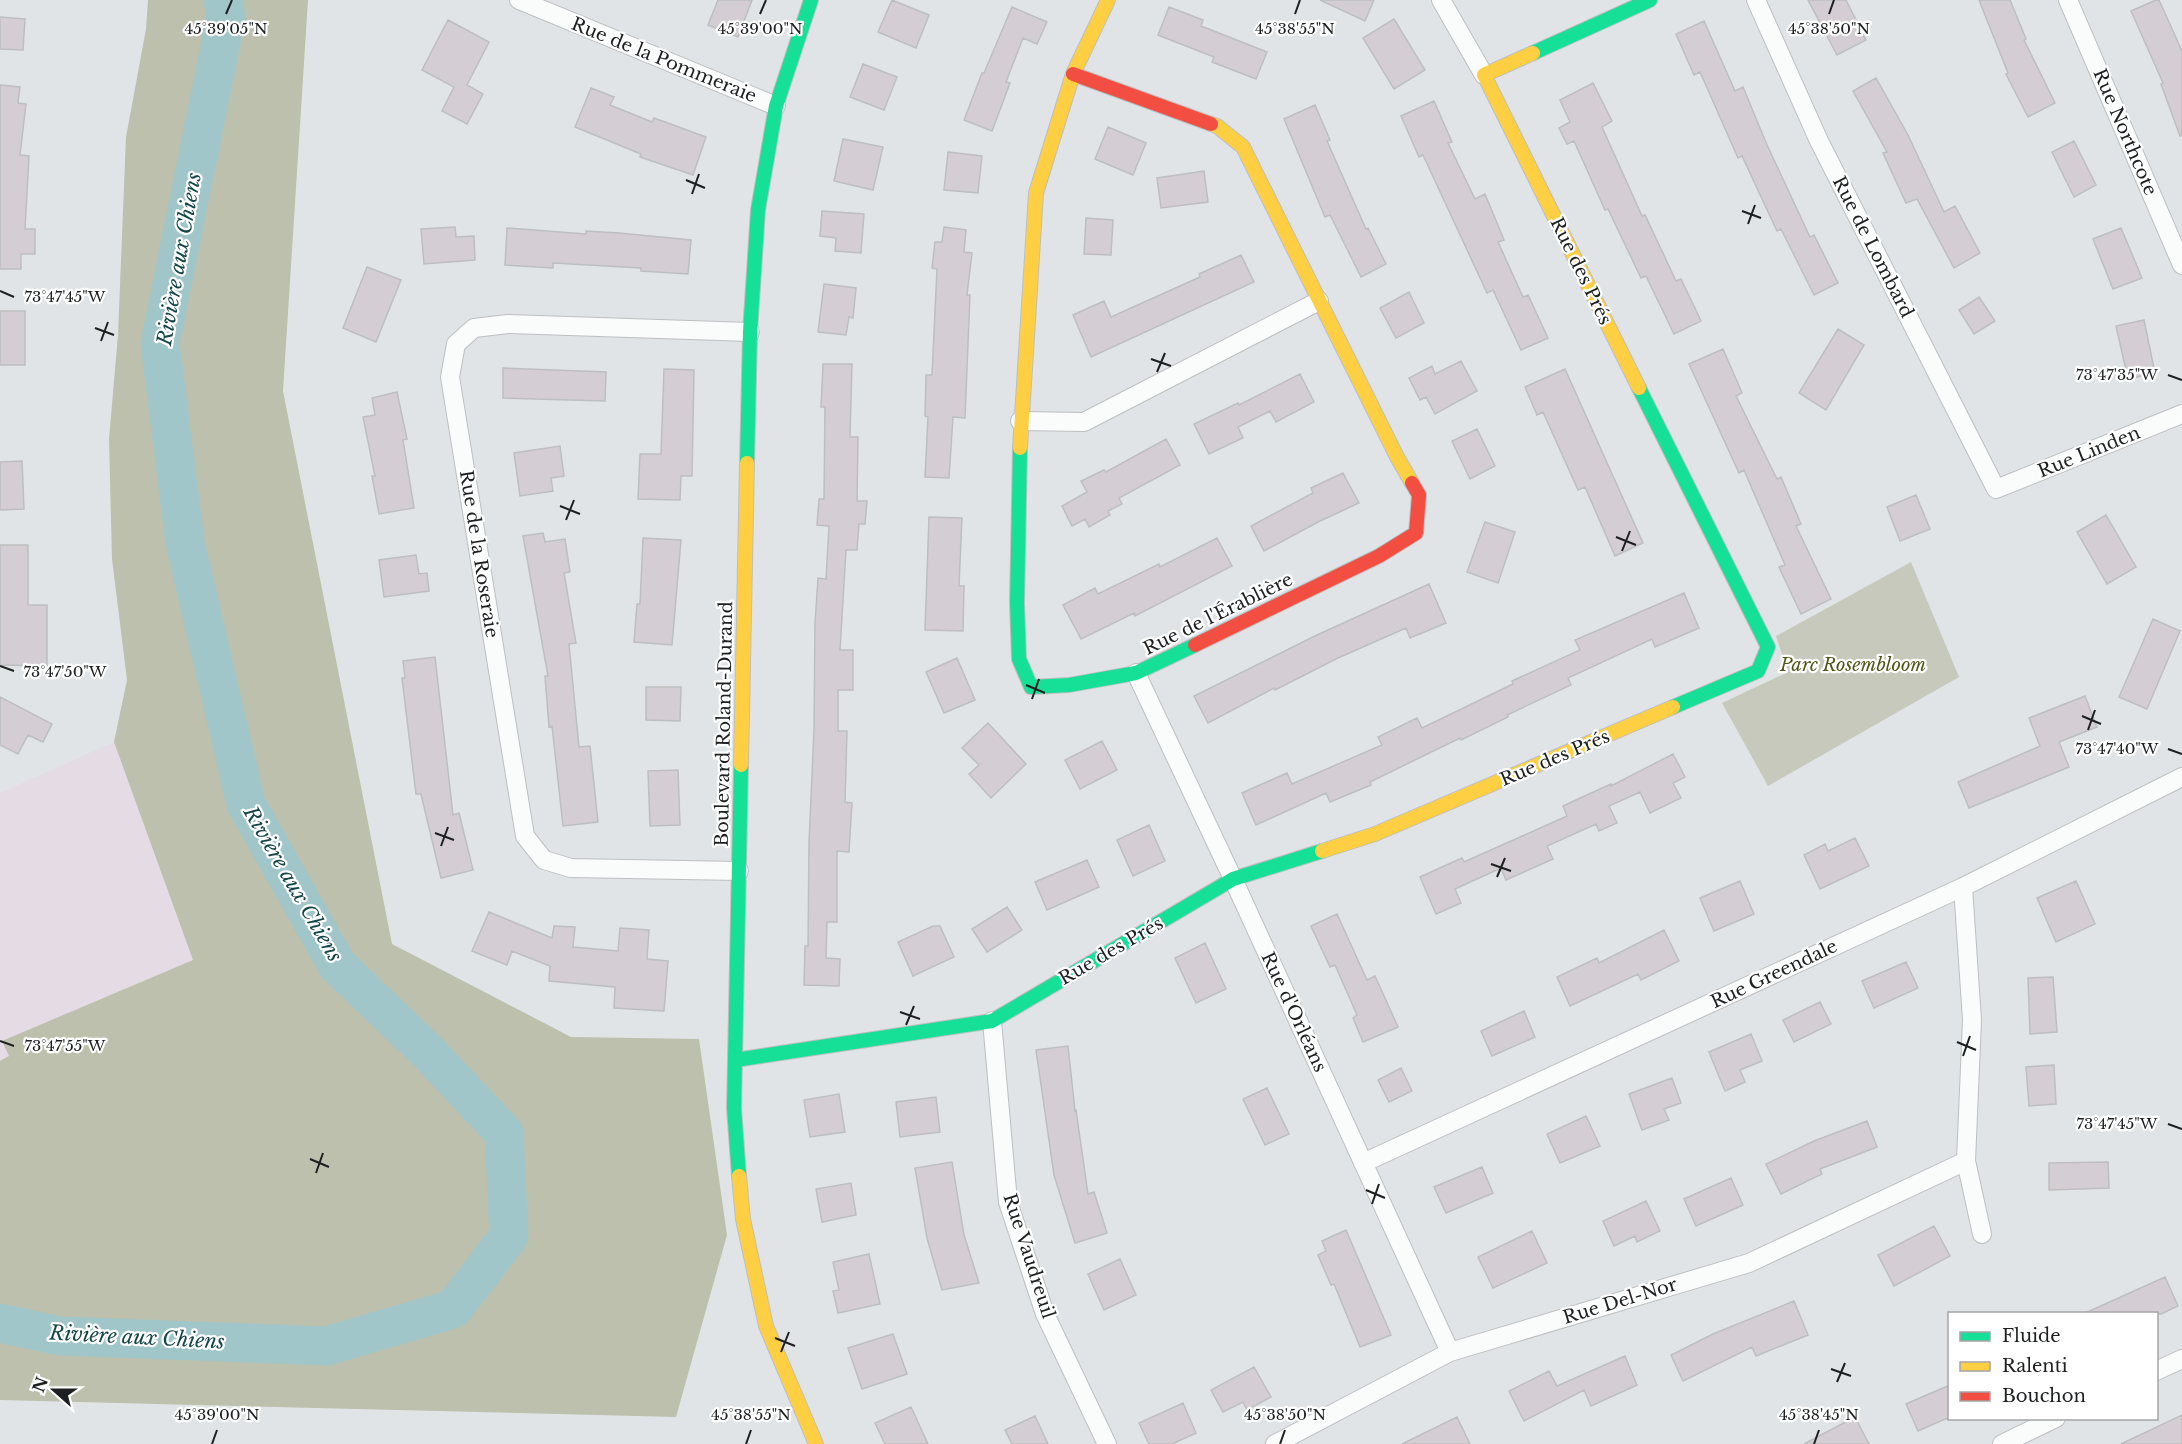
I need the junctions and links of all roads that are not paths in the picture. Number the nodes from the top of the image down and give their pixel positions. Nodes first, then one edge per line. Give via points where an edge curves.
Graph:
1 (519, 0) edge
2 (811, 0) edge
3 (1108, 0) edge
4 (1441, 0) edge
5 (1650, 0) edge
6 (1756, 0) edge
7 (2068, 0) edge
8 (1073, 74) junction
9 (1484, 75) junction
10 (776, 106) junction
11 (2182, 265) edge
12 (1319, 301) junction
13 (750, 332) junction
14 (2182, 414) edge
15 (1020, 421) junction
16 (1996, 489) joint
17 (1136, 673) junction
18 (2182, 777) edge
19 (739, 871) junction
20 (1233, 879) junction
21 (1963, 887) junction
22 (992, 1021) junction
23 (735, 1060) junction
24 (1966, 1161) junction
25 (1363, 1163) junction
26 (1982, 1234) dead end
27 (1450, 1352) junction
28 (2182, 1359) edge
29 (2158, 1371) edge
30 (2054, 1420) edge
31 (816, 1444) edge
32 (1107, 1444) edge
33 (1275, 1444) edge
34 (2002, 1444) edge

1 - 10 street, Rue de la Pommeraie
2 - 10 street, Boulevard Roland-Durand
3 - 8 street, Rue de l'Érablière
4 - 9 street, Rue des Prés
5 - 9 street
6 - 16 street, Rue de Lombard via 1819,141
7 - 11 street, Rue Northcote
8 - 12 street, Rue de l'Érablière via 1217,126 1243,147
8 - 15 street, Rue de l'Érablière via 1036,193
9 - 20 street, Rue des Prés via 1768,647 1758,671 1375,834
10 - 13 street, Boulevard Roland-Durand via 758,210
12 - 15 street via 1084,422
12 - 17 street, Rue de l'Érablière via 1396,457 1419,495 1416,533 1379,556
13 - 19 street, Boulevard Roland-Durand
13 - 19 street, Rue de la Roseraie via 508,324 474,328 456,344 450,377 525,836 544,860 571,868
14 - 16 street, Rue Linden
15 - 17 street, Rue de l'Érablière via 1019,659 1031,687 1069,685
17 - 20 street, Rue d'Orléans
18 - 21 street, Rue Greendale
19 - 23 street, Boulevard Roland-Durand
20 - 22 street, Rue des Prés
20 - 25 street, Rue d'Orléans
21 - 24 street via 1972,1020
21 - 25 street, Rue Greendale
22 - 23 street, Rue des Prés
22 - 32 street, Rue Vaudreuil via 1008,1202 1045,1314
23 - 31 street, Boulevard Roland-Durand via 734,1108 743,1219 766,1326
24 - 26 street
24 - 27 street, Rue Del-Nor via 1749,1263
25 - 27 street, Rue d'Orléans
27 - 33 street, Rue Del-Nor
28 - 29 street
30 - 34 street

